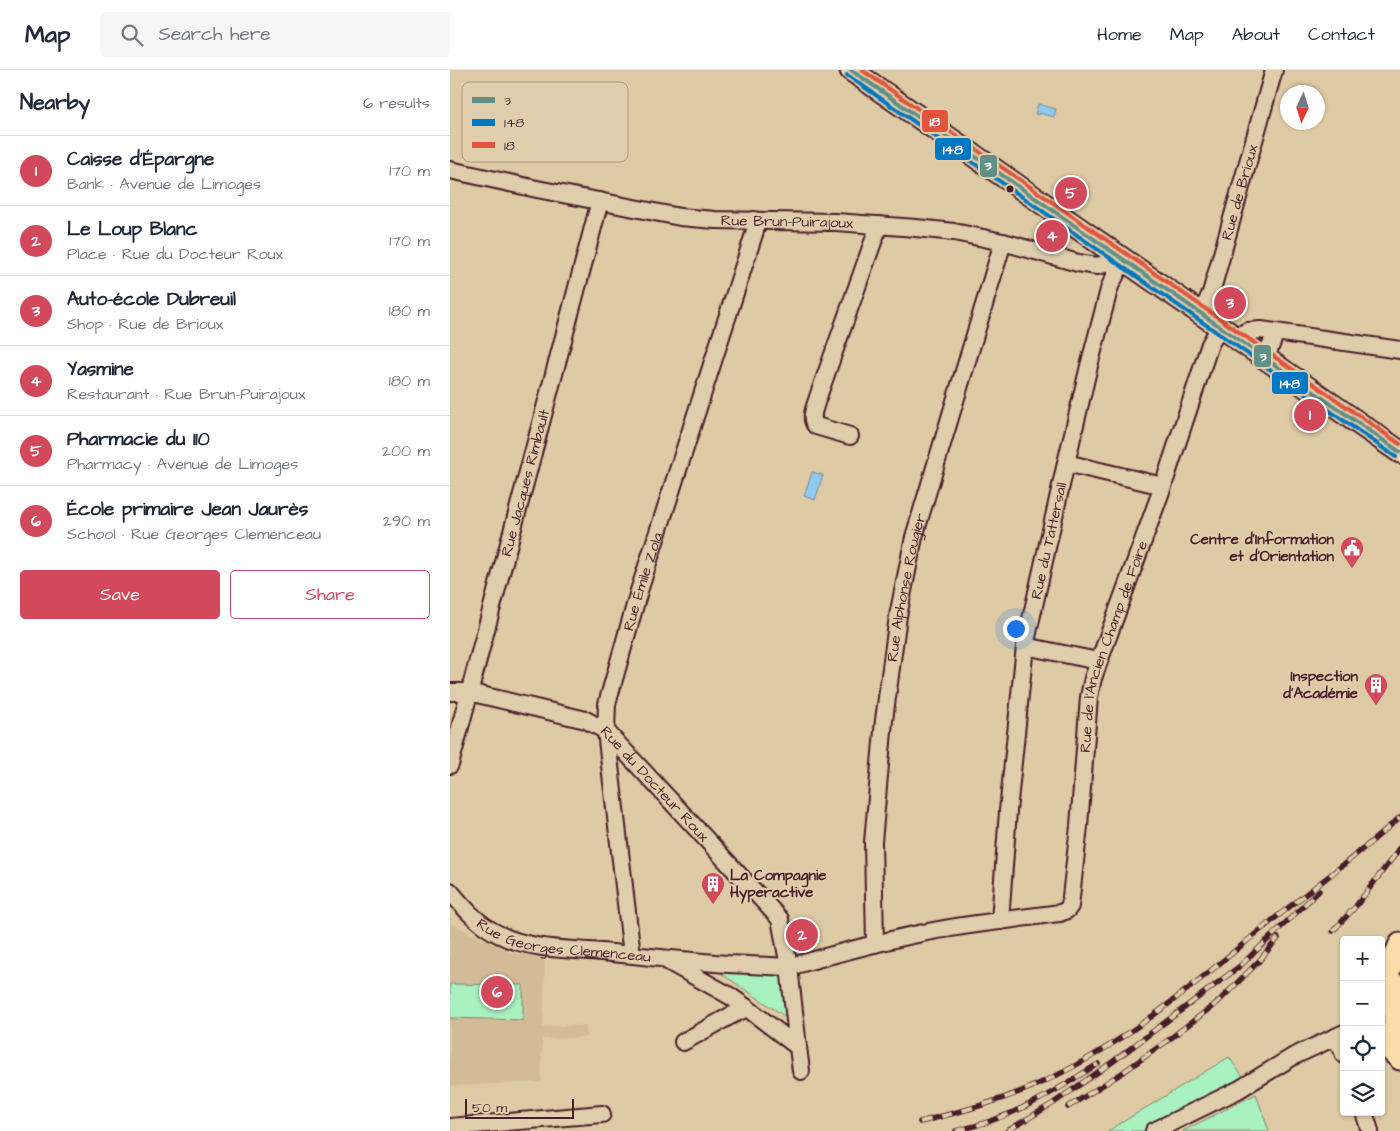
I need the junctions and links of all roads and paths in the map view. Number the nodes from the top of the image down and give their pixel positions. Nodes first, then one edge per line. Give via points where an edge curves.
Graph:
1 (851, 70) edge
2 (1274, 70) edge
3 (450, 171) edge
4 (600, 201) junction
5 (754, 220) junction
6 (879, 225) junction
7 (1003, 242) junction
8 (1124, 259) junction
9 (1201, 314) junction
10 (1227, 332) junction
11 (1276, 332) junction
12 (1400, 350) edge
13 (1266, 358) junction
14 (850, 436) dead end
15 (1400, 452) edge
16 (1066, 463) junction
17 (1163, 486) junction
18 (1025, 646) junction
19 (1098, 660) junction
20 (450, 692) edge
21 (469, 693) junction
22 (606, 731) junction
23 (450, 765) edge
24 (450, 891) edge
25 (1000, 920) junction
26 (875, 944) junction
27 (1400, 944) edge
28 (632, 955) junction
29 (662, 958) junction
30 (789, 967) junction
31 (1385, 985) edge
32 (1400, 986) edge
33 (748, 1008) junction
34 (1340, 1036) edge
35 (1390, 1041) edge
36 (683, 1042) dead end
37 (798, 1048) junction
38 (801, 1071) dead end
39 (602, 1114) dead end
40 (1365, 1116) edge
41 (450, 1127) edge
42 (1154, 1131) edge
43 (1370, 1131) edge

1 - 8 main road
2 - 9 street, Rue de Brioux via 1211,293
3 - 4 street, Rue Brun-Puirajoux
4 - 5 street, Rue Brun-Puirajoux via 680,217
4 - 21 street, Rue Jacques Rimbault
5 - 6 street, Rue Brun-Puirajoux
5 - 22 street, Rue Émile Zola via 755,231 636,600 607,704
6 - 7 street, Rue Brun-Puirajoux via 954,232
6 - 14 street via 812,417 816,426
7 - 8 street, Rue Brun-Puirajoux via 1097,266
7 - 26 street, Rue Alphonse Rougier via 914,537 898,616 873,842
8 - 9 main road
8 - 16 street, Rue du Tattersall via 1110,286
9 - 10 main road
10 - 11 street
10 - 13 main road
10 - 17 street, Rue de l'Ancien Champ de Foire via 1210,344
11 - 12 street
11 - 13 street
13 - 15 main road
16 - 17 street
16 - 18 street, Rue du Tattersall
17 - 19 street, Rue de l'Ancien Champ de Foire
18 - 19 street
18 - 25 street, Rue du Tattersall
19 - 25 street, Rue de l'Ancien Champ de Foire via 1089,697 1070,906 1060,913
20 - 21 street, Rue du Docteur Roux
21 - 22 street, Rue du Docteur Roux via 586,720
21 - 23 street, Rue Jacques Rimbault
22 - 28 street, Rue Émile Zola
22 - 30 street, Rue du Docteur Roux via 780,919
24 - 28 street, Rue Georges Clemenceau via 480,924 514,941
25 - 26 street
26 - 30 street
27 - 31 main road
28 - 29 street, Rue Georges Clemenceau
29 - 30 street, Rue Georges Clemenceau
29 - 33 street
30 - 37 street, Rue du Docteur Roux
32 - 35 main road
33 - 36 street
33 - 37 street
34 - 42 street via 1294,1056 1238,1090
37 - 38 street
39 - 41 street
40 - 43 street

